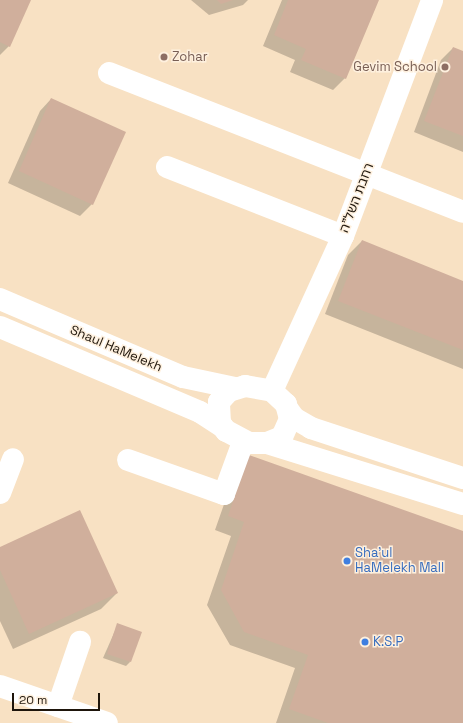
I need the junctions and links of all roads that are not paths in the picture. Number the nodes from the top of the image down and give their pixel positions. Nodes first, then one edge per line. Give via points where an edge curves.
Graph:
1 (432, 0) edge
2 (109, 73) dead end
3 (167, 167) dead end
4 (366, 174) junction
5 (463, 212) edge
6 (343, 236) junction
7 (0, 299) edge
8 (0, 327) edge
9 (235, 388) junction
10 (272, 391) junction
11 (289, 411) junction
12 (223, 427) junction
13 (244, 442) junction
14 (267, 443) junction
15 (13, 459) dead end
16 (128, 460) dead end
17 (463, 478) edge
18 (0, 493) edge
19 (463, 504) edge
20 (80, 642) dead end
21 (0, 686) edge
22 (58, 706) junction
23 (107, 723) edge

1 - 4 street, רחבת השל"ה
2 - 4 street
3 - 6 street
4 - 5 street
4 - 6 street, רחבת השל"ה
6 - 10 street, רחבת השל"ה
7 - 9 street, Shaul HaMelekh via 183,377
8 - 12 street, Shaul HaMelekh via 200,412
9 - 10 street via 255,387
9 - 12 street via 219,402 218,414
10 - 11 street
11 - 14 street via 286,432
11 - 17 street via 297,421 311,428
12 - 13 street
13 - 14 street
13 - 16 street via 224,494
14 - 19 street
15 - 18 street
20 - 22 street
21 - 22 street
22 - 23 street

